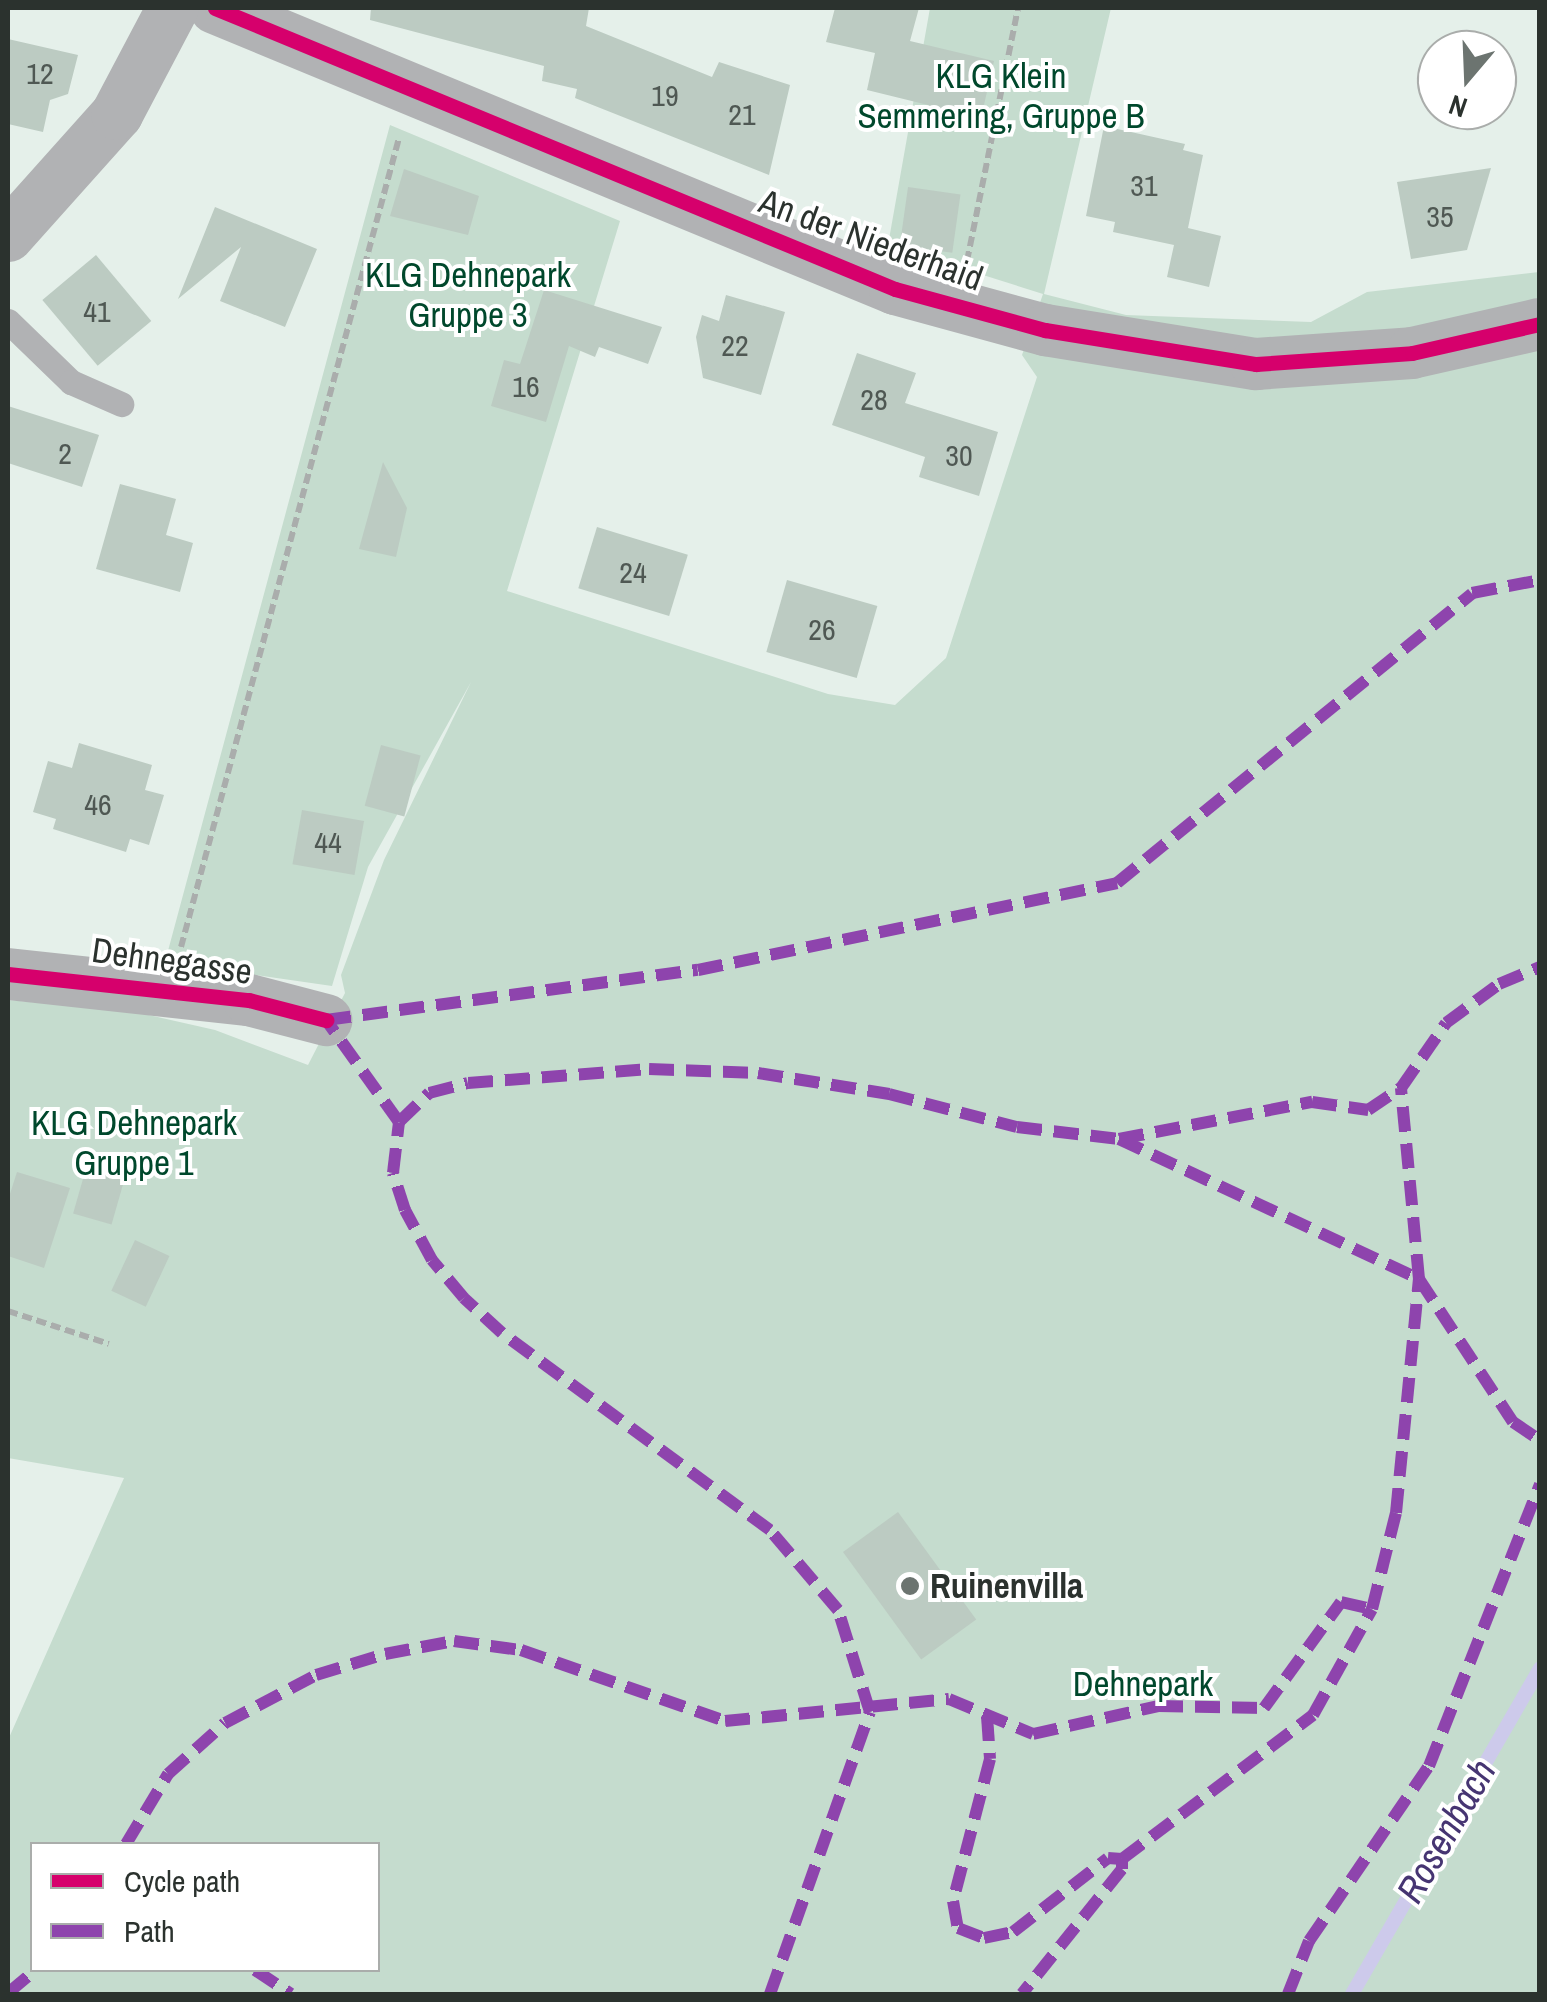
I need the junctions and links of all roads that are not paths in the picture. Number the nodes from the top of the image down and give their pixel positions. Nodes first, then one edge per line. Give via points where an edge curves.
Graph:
1 (173, 8) edge
2 (215, 8) edge
3 (8, 236) edge
4 (8, 320) edge
5 (1540, 324) edge
6 (121, 404) dead end
7 (8, 974) edge
8 (326, 1020) dead end

1 - 3 street via 117,114
2 - 5 street, An der Niederhaid via 896,288 1062,334 1256,364 1412,353
4 - 6 lane via 72,382
7 - 8 street, Dehnegasse via 250,1000

